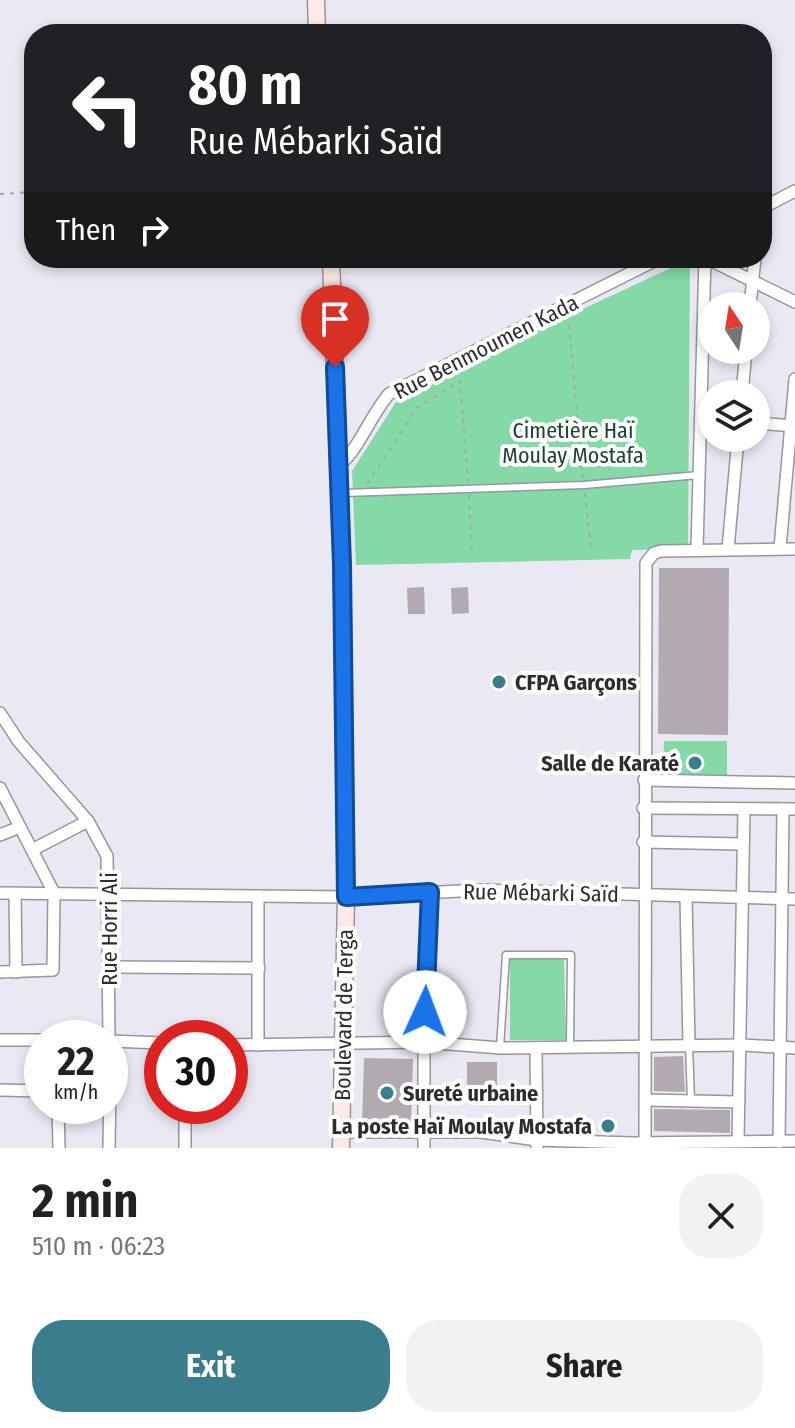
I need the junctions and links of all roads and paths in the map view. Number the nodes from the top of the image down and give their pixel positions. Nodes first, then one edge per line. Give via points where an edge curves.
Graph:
1 (316, 0) edge
2 (317, 24) edge
3 (795, 191) edge
4 (24, 193) edge
5 (0, 194) edge
6 (772, 203) edge
7 (331, 268) edge
8 (640, 268) edge
9 (705, 268) edge
10 (726, 268) edge
11 (754, 268) edge
12 (753, 281) junction
13 (752, 292) edge
14 (795, 302) edge
15 (569, 325) dead end
16 (795, 379) edge
17 (706, 380) edge
18 (770, 424) edge
19 (793, 426) edge
20 (702, 452) edge
21 (737, 452) edge
22 (339, 465) junction
23 (699, 475) junction
24 (584, 485) junction
25 (468, 489) junction
26 (339, 493) junction
27 (362, 493) junction
28 (780, 548) junction
29 (591, 549) dead end
30 (697, 549) junction
31 (728, 549) junction
32 (795, 549) edge
33 (472, 554) dead end
34 (0, 713) edge
35 (644, 780) junction
36 (795, 783) edge
37 (0, 788) edge
38 (643, 808) junction
39 (744, 809) junction
40 (789, 809) edge
41 (88, 821) junction
42 (20, 827) junction
43 (0, 835) edge
44 (643, 842) junction
45 (742, 844) junction
46 (32, 850) junction
47 (430, 892) junction
48 (0, 893) edge
49 (15, 893) junction
50 (54, 893) junction
51 (109, 894) junction
52 (258, 896) junction
53 (644, 896) junction
54 (346, 897) junction
55 (686, 897) junction
56 (740, 898) junction
57 (789, 899) edge
58 (110, 967) junction
59 (259, 968) junction
60 (0, 972) edge
61 (16, 972) junction
62 (110, 1020) edge
63 (0, 1040) edge
64 (24, 1040) edge
65 (424, 1042) junction
66 (248, 1045) edge
67 (258, 1045) junction
68 (344, 1045) junction
69 (689, 1045) junction
70 (742, 1045) junction
71 (646, 1046) junction
72 (570, 1047) junction
73 (500, 1048) junction
74 (536, 1048) junction
75 (781, 1048) junction
76 (795, 1048) edge
77 (0, 1090) edge
78 (24, 1091) edge
79 (646, 1100) junction
80 (691, 1102) junction
81 (739, 1102) junction
82 (58, 1124) edge
83 (109, 1124) edge
84 (185, 1124) edge
85 (424, 1131) junction
86 (341, 1140) edge
87 (738, 1141) junction
88 (795, 1141) edge
89 (779, 1142) junction
90 (537, 1144) edge
91 (636, 1144) edge
92 (709, 1145) edge
93 (59, 1148) edge
94 (109, 1148) edge
95 (185, 1148) edge
96 (424, 1148) edge

1 - 2 main road
3 - 6 street
4 - 5 path
7 - 22 main road, Boulevard de Terga
8 - 22 street, Rue Benmoumen Kada via 389,394 370,416 352,455
9 - 17 street
10 - 12 street
11 - 12 street
12 - 13 street
12 - 14 street
15 - 24 path
16 - 19 street
18 - 19 street
19 - 28 street
20 - 23 street
21 - 31 street
22 - 26 main road, Boulevard de Terga
23 - 24 lane
23 - 30 street
24 - 25 lane
24 - 29 path
25 - 27 lane
25 - 27 path via 460,381 417,408
25 - 33 path
26 - 27 lane
26 - 54 main road, Boulevard de Terga
28 - 31 street
28 - 32 street
30 - 31 street
30 - 35 street via 654,553 646,563
34 - 41 street, Rue Horri Ali
35 - 36 street
35 - 38 street
37 - 42 street
38 - 39 street
38 - 44 street
39 - 40 street
39 - 45 street
40 - 57 street
41 - 46 street
41 - 51 street, Rue Horri Ali via 107,856
42 - 43 street
42 - 46 street
44 - 45 street
44 - 53 street
45 - 56 street
46 - 50 street
47 - 53 street, Rue Mébarki Saïd
47 - 54 street, Rue Mébarki Saïd
47 - 65 street
48 - 49 street, Rue Mébarki Saïd
49 - 50 street, Rue Mébarki Saïd
49 - 61 street
50 - 51 street, Rue Mébarki Saïd
50 - 61 street via 54,968
51 - 52 street, Rue Mébarki Saïd
51 - 58 street, Rue Horri Ali
52 - 54 street, Rue Mébarki Saïd
52 - 59 street
53 - 55 street, Rue Mébarki Saïd
53 - 71 street
54 - 68 main road, Boulevard de Terga
55 - 56 street, Rue Mébarki Saïd
55 - 69 street
56 - 57 street, Rue Mébarki Saïd
56 - 70 street
57 - 75 street
58 - 59 street
58 - 62 street, Rue Horri Ali
59 - 67 street
60 - 61 street
63 - 64 street
65 - 68 street
65 - 73 street
65 - 85 street
66 - 67 street
67 - 68 street
68 - 86 main road, Boulevard de Terga
69 - 70 street
69 - 71 street
69 - 80 lane
70 - 75 street
70 - 81 street
71 - 72 street
71 - 79 street
72 - 73 lane via 571,955 506,955
72 - 74 street
73 - 74 street
74 - 90 street
75 - 76 street
75 - 89 street
77 - 78 street
79 - 80 street
79 - 91 street
80 - 81 street
81 - 87 street
82 - 93 street
83 - 94 street
84 - 95 street
85 - 86 street
85 - 90 street via 481,1132
85 - 96 street
87 - 89 street
87 - 92 street
88 - 89 street
90 - 91 street
91 - 92 street

